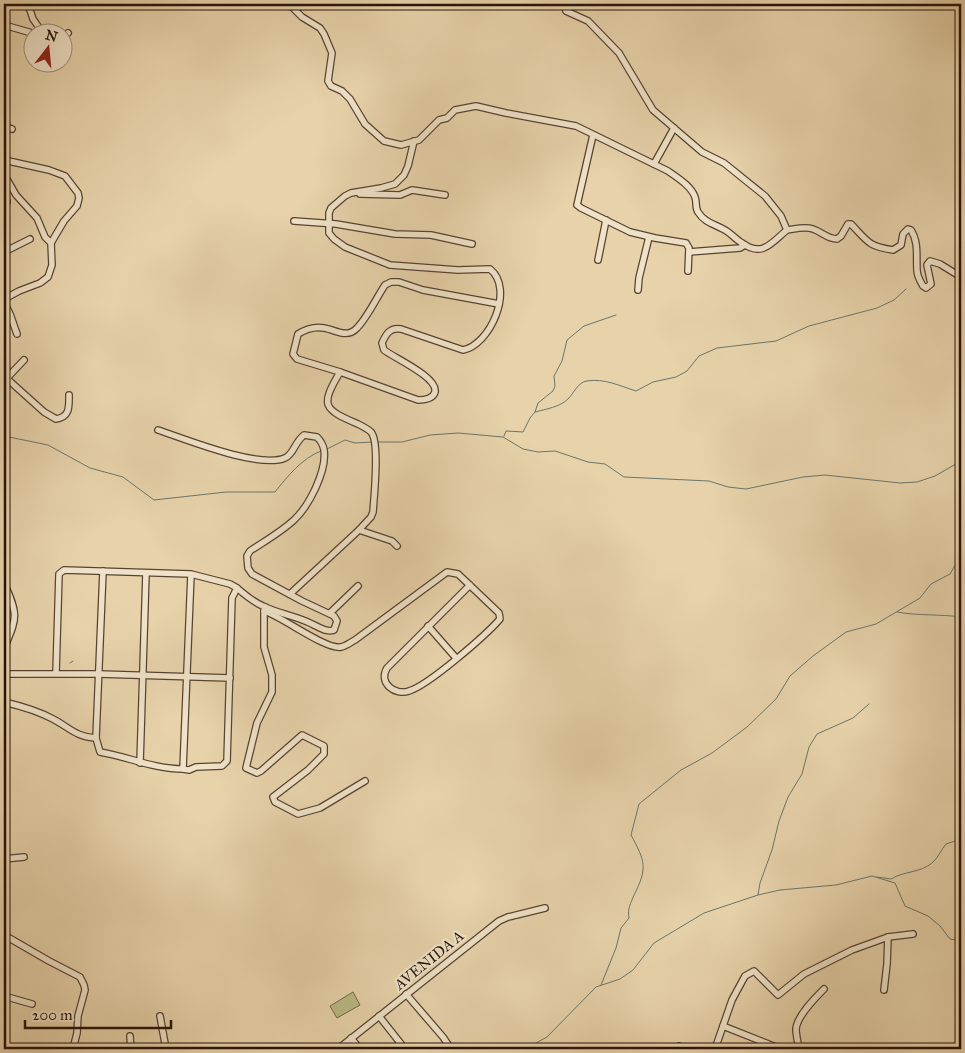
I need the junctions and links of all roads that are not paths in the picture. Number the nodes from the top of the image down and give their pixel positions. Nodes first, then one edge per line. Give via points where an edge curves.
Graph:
1 (28, 4) edge
2 (289, 4) edge
3 (564, 4) edge
4 (34, 22) edge
5 (4, 25) edge
6 (22, 30) edge
7 (4, 126) edge
8 (674, 128) junction
9 (12, 129) dead end
10 (593, 135) junction
11 (414, 141) junction
12 (4, 160) edge
13 (654, 164) junction
14 (4, 174) edge
15 (4, 189) edge
16 (350, 193) junction
17 (445, 195) dead end
18 (4, 206) edge
19 (606, 220) junction
20 (294, 221) dead end
21 (328, 224) junction
22 (787, 230) junction
23 (649, 237) junction
24 (30, 239) dead end
25 (51, 243) junction
26 (472, 244) dead end
27 (745, 245) junction
28 (4, 252) edge
29 (689, 252) junction
30 (598, 260) dead end
31 (688, 271) dead end
32 (961, 277) edge
33 (638, 290) dead end
34 (4, 296) edge
35 (4, 302) edge
36 (500, 304) junction
37 (17, 334) dead end
38 (24, 360) dead end
39 (340, 372) junction
40 (5, 378) edge
41 (69, 395) dead end
42 (158, 430) dead end
43 (359, 530) junction
44 (397, 546) dead end
45 (103, 571) junction
46 (146, 573) junction
47 (191, 574) junction
48 (4, 583) edge
49 (470, 585) junction
50 (358, 586) dead end
51 (237, 588) junction
52 (290, 594) junction
53 (264, 609) junction
54 (330, 613) junction
55 (428, 626) junction
56 (4, 649) edge
57 (456, 658) junction
58 (4, 674) edge
59 (56, 674) junction
60 (99, 674) junction
61 (143, 675) junction
62 (187, 677) junction
63 (230, 678) junction
64 (4, 702) edge
65 (96, 738) junction
66 (140, 763) junction
67 (183, 769) junction
68 (365, 781) dead end
69 (24, 857) dead end
70 (4, 859) edge
71 (545, 908) dead end
72 (913, 934) dead end
73 (4, 935) edge
74 (888, 937) junction
75 (824, 989) dead end
76 (884, 990) dead end
77 (406, 994) junction
78 (4, 996) edge
79 (32, 1004) dead end
80 (160, 1016) dead end
81 (379, 1016) junction
82 (723, 1026) junction
83 (130, 1036) dead end
84 (351, 1038) junction
85 (73, 1049) edge
86 (132, 1049) edge
87 (166, 1049) edge
88 (338, 1049) edge
89 (360, 1049) edge
90 (405, 1049) edge
91 (451, 1049) edge
92 (715, 1049) edge
93 (782, 1049) edge
94 (800, 1049) edge

1 - 4 street
2 - 11 street via 324,34 332,53 329,84 350,99 365,124 384,141 401,145
3 - 8 street via 566,11 588,21 618,53 653,110
5 - 6 street
7 - 9 street
8 - 13 street
8 - 22 street via 765,196 781,216
10 - 11 street via 562,122 476,106 455,110
10 - 13 street
10 - 19 street via 577,202 581,208
11 - 16 street via 406,171 395,184
12 - 25 street via 59,172 78,193 79,202
13 - 27 street via 679,178 689,188 701,217
14 - 25 street via 16,195 37,218
15 - 18 street via 7,198
16 - 17 street via 400,195 412,190
16 - 21 street via 331,208
19 - 23 street
19 - 30 street
20 - 21 street
21 - 26 street via 395,234 431,235
21 - 36 street via 329,233 345,247 390,264 458,270 490,269 500,285
22 - 27 street via 766,248
22 - 32 street via 809,228 837,239 851,224 875,247 894,250 901,245 908,229 913,234 918,254 917,271 923,286 926,288 931,284 927,268 930,262 940,264
23 - 29 street via 682,241
23 - 33 street
24 - 28 street
25 - 34 street via 52,265 48,277 8,297
27 - 29 street
29 - 31 street
35 - 37 street
36 - 39 street via 422,290 399,282 385,284 357,328 349,334 323,328 306,328 298,334 293,354 297,359
36 - 39 street via 488,329 468,349 454,348 396,328 387,333 382,343 384,350 423,374 433,384 435,392 428,399 418,400
38 - 40 street
39 - 43 street via 328,396 328,406 334,414 371,432 376,455 373,512
40 - 41 street via 56,419 67,414
42 - 52 street via 227,452 270,461 290,455 297,440 304,435 317,436 324,451 320,474 308,504 296,519 247,556 252,574
43 - 44 street via 392,541
43 - 52 street
45 - 46 street
45 - 59 street via 64,570 60,574
45 - 60 street
46 - 47 street
46 - 61 street
47 - 51 street
47 - 62 street
48 - 56 street via 15,619
49 - 53 street via 458,574 448,572 342,647 324,644
49 - 55 street
49 - 57 street via 499,613 500,619
50 - 54 street
51 - 53 street
51 - 63 street via 232,598
52 - 54 street
53 - 54 street via 332,632 337,621
53 - 68 street via 264,648 272,675 272,692 257,723 246,768 256,773 261,771 302,735 324,746 324,754 273,797 298,814 320,808
55 - 57 street
55 - 57 street via 387,668 385,680 390,688 398,692 409,691
58 - 59 street
59 - 60 street
60 - 61 street
60 - 65 street
61 - 62 street
61 - 66 street
62 - 63 street
62 - 67 street
63 - 67 street via 226,761 222,766
64 - 65 street via 52,719 82,737
65 - 66 street via 100,752
66 - 67 street
69 - 70 street
71 - 77 street, AVENIDA A via 499,921
72 - 74 street
73 - 85 street via 83,981 85,990
74 - 76 street
74 - 82 street via 852,950 804,974 778,995 754,971 745,976
75 - 94 street via 798,1023 796,1030
77 - 81 street, AVENIDA A
77 - 91 street
78 - 79 street
80 - 87 street
81 - 84 street, AVENIDA A
81 - 90 street
82 - 92 street
82 - 93 street
83 - 86 street
84 - 88 street, AVENIDA A
84 - 89 street

